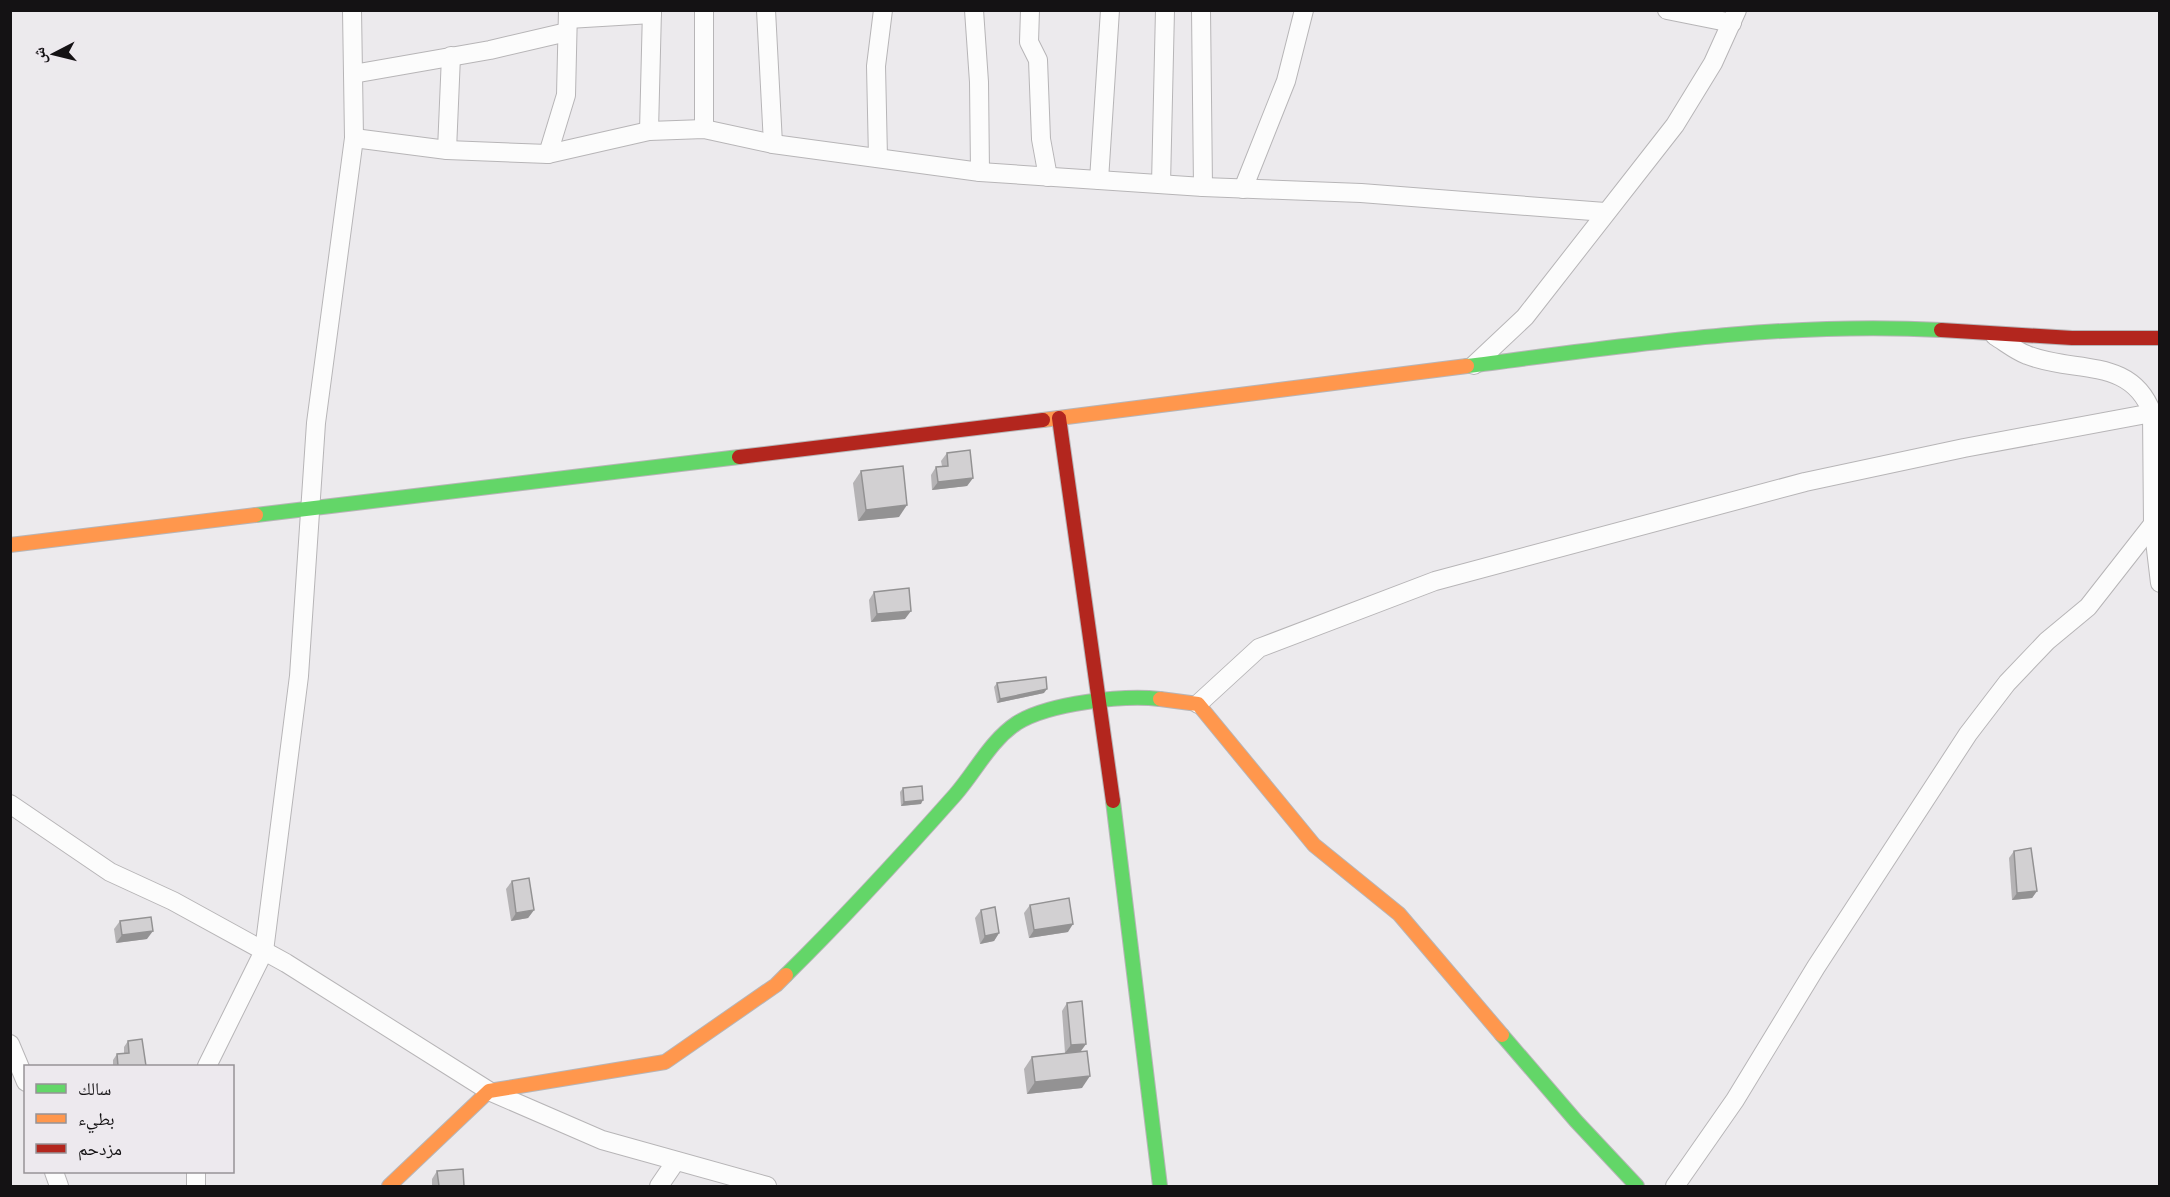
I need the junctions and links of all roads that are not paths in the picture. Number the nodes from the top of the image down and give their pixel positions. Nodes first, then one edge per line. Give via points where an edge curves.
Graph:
1 (352, 10) edge
2 (704, 10) edge
3 (766, 10) edge
4 (883, 10) edge
5 (974, 10) edge
6 (1030, 10) edge
7 (1110, 10) edge
8 (1165, 10) edge
9 (1201, 10) edge
10 (1304, 10) edge
11 (1667, 10) edge
12 (652, 12) edge
13 (1735, 17) edge
14 (568, 20) edge
15 (452, 56) junction
16 (353, 74) junction
17 (704, 129) junction
18 (649, 131) junction
19 (354, 138) junction
20 (773, 144) junction
21 (447, 150) junction
22 (548, 154) junction
23 (878, 158) junction
24 (980, 172) junction
25 (1048, 177) junction
26 (1099, 180) junction
27 (1161, 184) junction
28 (1203, 187) junction
29 (1243, 189) junction
30 (1605, 212) junction
31 (1991, 333) junction
32 (2160, 338) edge
33 (1474, 365) junction
34 (2152, 413) junction
35 (1059, 418) junction
36 (310, 508) junction
37 (2153, 524) junction
38 (10, 545) edge
39 (2160, 583) edge
40 (1099, 701) junction
41 (1198, 704) junction
42 (10, 804) edge
43 (264, 951) junction
44 (10, 1044) edge
45 (207, 1065) edge
46 (24, 1077) edge
47 (489, 1091) junction
48 (676, 1161) junction
49 (389, 1186) edge
50 (659, 1186) edge
51 (767, 1186) edge
52 (1160, 1186) edge
53 (1637, 1186) edge
54 (1675, 1186) edge

1 - 16 street
2 - 17 street
3 - 20 street
4 - 23 street via 876,66
5 - 24 street
6 - 25 street via 1029,42 1038,60 1041,139
7 - 26 street
8 - 27 street
9 - 28 street
10 - 29 street via 1286,81
11 - 13 street
12 - 14 street
12 - 18 street
13 - 30 street via 1713,63 1675,125
14 - 15 street via 490,50
14 - 22 street via 566,95
15 - 16 street
15 - 21 street
16 - 19 street
17 - 18 street
17 - 20 street
18 - 22 street
19 - 21 street
19 - 36 street via 316,423
20 - 23 street
21 - 22 street
23 - 24 street
24 - 25 street
25 - 26 street
26 - 27 street
27 - 28 street
28 - 29 street
29 - 30 street
30 - 33 street via 1526,317
31 - 32 street
31 - 33 street via 1898,328 1792,330
31 - 34 street via 2027,355 2122,377 2139,387
33 - 35 street
34 - 37 street
34 - 41 street via 1805,482 1435,581 1259,648
35 - 36 street
35 - 40 street
36 - 38 street
36 - 43 street via 299,676
37 - 39 street
37 - 54 street via 2088,607 2047,641 2007,683 1968,734 1735,1100
40 - 41 street via 1149,698
40 - 47 street via 1042,712 1006,732 848,915 776,985 665,1062
40 - 52 street
41 - 53 street via 1314,845 1399,914 1575,1121
42 - 43 street via 110,872
43 - 45 street
43 - 47 street
44 - 46 street
47 - 48 street via 602,1140
47 - 49 street
48 - 50 street
48 - 51 street

